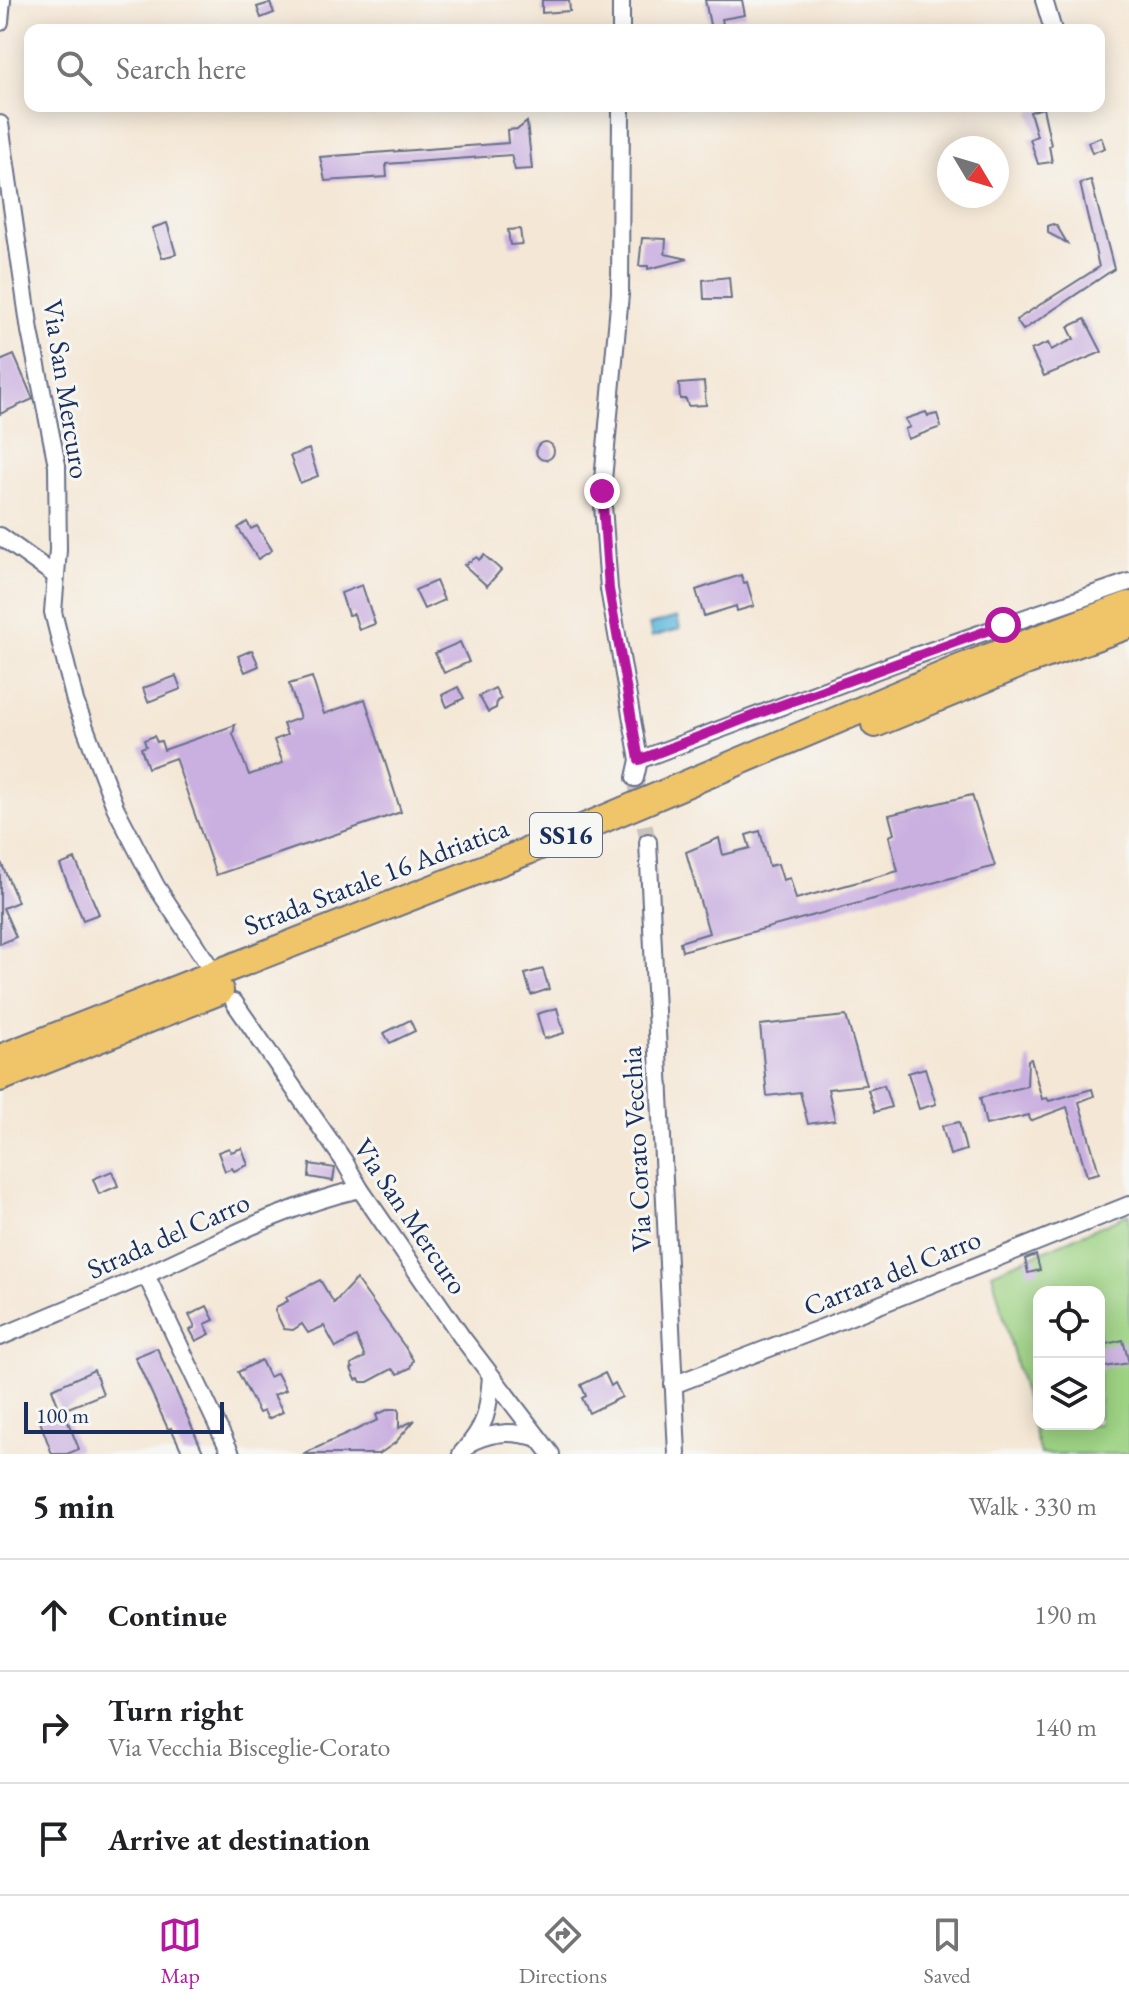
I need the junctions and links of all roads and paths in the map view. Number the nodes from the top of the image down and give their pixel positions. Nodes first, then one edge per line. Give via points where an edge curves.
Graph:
1 (2, 0) edge
2 (621, 0) edge
3 (1044, 0) edge
4 (0, 22) edge
5 (621, 24) edge
6 (1051, 24) edge
7 (621, 112) edge
8 (0, 124) edge
9 (0, 536) edge
10 (56, 576) junction
11 (1129, 582) edge
12 (1129, 605) edge
13 (1129, 625) edge
14 (639, 760) junction
15 (635, 778) tunnel mouth
16 (648, 842) tunnel mouth
17 (208, 964) dead end
18 (234, 1002) dead end
19 (0, 1058) edge
20 (0, 1078) edge
21 (360, 1189) junction
22 (1129, 1205) edge
23 (146, 1275) junction
24 (0, 1337) edge
25 (491, 1376) junction
26 (673, 1385) junction
27 (515, 1408) junction
28 (491, 1425) junction
29 (538, 1438) junction
30 (231, 1454) edge
31 (461, 1454) edge
32 (551, 1454) edge
33 (677, 1454) edge

1 - 4 street
2 - 5 street
3 - 6 street
7 - 14 street via 620,294 602,491 609,589
8 - 10 street, Via San Mercuro via 30,331 57,465
9 - 10 street
10 - 17 street, Via San Mercuro via 53,612 75,701 115,807 156,886
11 - 14 street
12 - 19 highway, Strada Statale 16 Adriatica / SS16 via 960,668 513,857
13 - 20 highway, Strada Statale 16 Adriatica / SS16 via 1028,661
14 - 15 street
16 - 26 street, Via Corato Vecchia
18 - 21 street, Via San Mercuro
21 - 23 street, Strada del Carro via 274,1216
21 - 25 street, Via San Mercuro
22 - 26 street, Carrara del Carro
23 - 24 street, Strada del Carro
23 - 30 street
25 - 27 street, Via San Mercuro
25 - 28 street
26 - 33 street, Via Corato Vecchia
27 - 28 street via 501,1409
27 - 29 street, Via San Mercuro
28 - 29 street
28 - 31 street
29 - 32 street, Via San Mercuro

